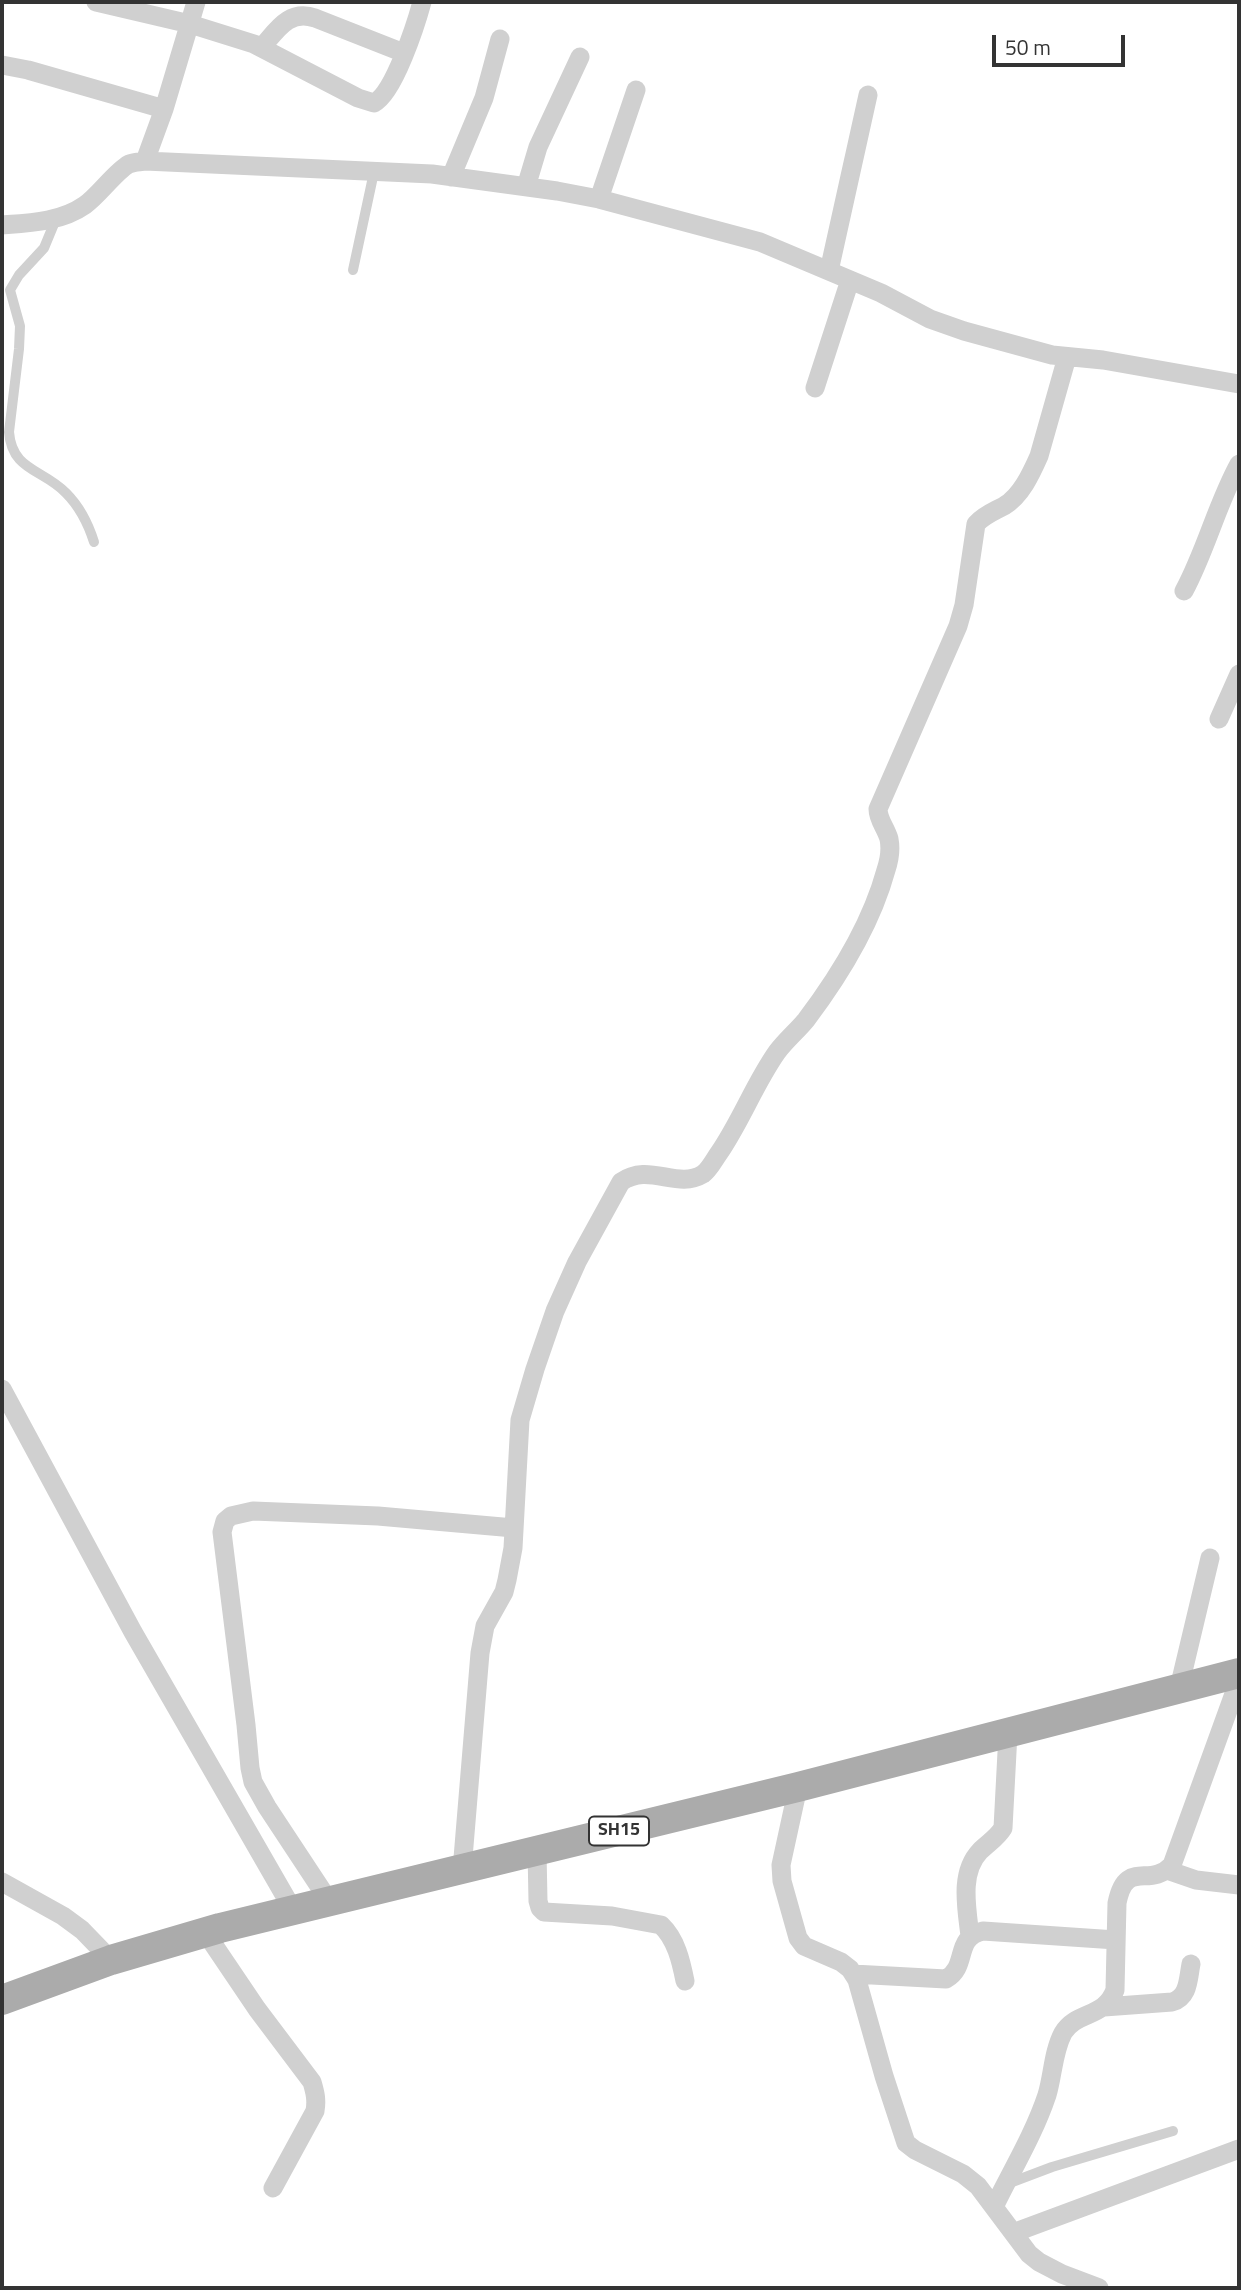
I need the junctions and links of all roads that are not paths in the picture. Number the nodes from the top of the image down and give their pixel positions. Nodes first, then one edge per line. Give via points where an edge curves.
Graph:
1 (96, 2) edge
2 (196, 2) edge
3 (422, 2) edge
4 (190, 24) junction
5 (500, 39) dead end
6 (262, 47) junction
7 (404, 53) junction
8 (580, 57) dead end
9 (2, 65) edge
10 (636, 90) dead end
11 (868, 95) dead end
12 (164, 109) junction
13 (145, 161) junction
14 (374, 172) junction
15 (451, 177) junction
16 (526, 187) junction
17 (599, 199) junction
18 (56, 218) junction
19 (2, 225) edge
20 (353, 270) dead end
21 (829, 271) junction
22 (850, 280) junction
23 (1068, 357) junction
24 (1239, 384) edge
25 (816, 388) dead end
26 (1239, 464) edge
27 (94, 542) dead end
28 (1184, 590) dead end
29 (1239, 674) edge
30 (1219, 719) dead end
31 (2, 1389) edge
32 (514, 1528) junction
33 (1210, 1558) dead end
34 (1239, 1673) edge
35 (1239, 1680) edge
36 (1180, 1688) junction
37 (1008, 1733) junction
38 (798, 1787) junction
39 (537, 1851) junction
40 (462, 1870) junction
41 (1167, 1870) junction
42 (2, 1882) edge
43 (1239, 1885) edge
44 (330, 1901) junction
45 (293, 1910) junction
46 (205, 1932) junction
47 (970, 1936) junction
48 (1116, 1940) junction
49 (111, 1960) junction
50 (1191, 1964) dead end
51 (853, 1974) junction
52 (685, 1981) dead end
53 (2, 2000) edge
54 (1104, 2007) junction
55 (1173, 2131) dead end
56 (1239, 2149) edge
57 (1004, 2185) junction
58 (274, 2188) dead end
59 (994, 2207) junction
60 (1013, 2232) junction
61 (1099, 2288) edge

1 - 4 street
2 - 4 street
3 - 7 street
4 - 6 street
4 - 12 street
5 - 15 street via 484,98
6 - 7 street via 288,19 301,15
6 - 7 street via 374,103 387,89
8 - 16 street via 538,147
9 - 12 street
10 - 17 street
11 - 21 street
12 - 13 street
13 - 14 street
13 - 18 street via 129,164 83,206
14 - 15 street
14 - 20 lane
15 - 16 street
16 - 17 street
17 - 21 street via 760,242
18 - 19 street
18 - 27 lane via 44,248 10,290 20,326 9,440 23,464 51,480 76,504
21 - 22 street
22 - 23 street via 945,325
22 - 25 street
23 - 24 street
23 - 32 street via 1033,471 1013,499 976,524 958,626 878,809 889,839 889,855 862,935 805,1021 777,1052 705,1174 686,1180 640,1173 621,1182 577,1262 535,1369 520,1420
26 - 28 street
29 - 30 street
31 - 45 street via 133,1632
32 - 40 street via 504,1592 485,1626 480,1653
32 - 44 street via 253,1511 225,1521 222,1532 253,1782
33 - 36 street
34 - 36 main road, SH15
35 - 41 street
36 - 37 main road, SH15
37 - 38 main road, SH15
37 - 47 street via 1003,1828 980,1850 969,1869
38 - 39 main road, SH15
38 - 51 street via 781,1865 798,1938 804,1947 841,1962
39 - 40 main road, SH15
39 - 52 street via 538,1901 544,1912 612,1916 661,1925 678,1952
40 - 44 main road, SH15
41 - 43 street via 1196,1880
41 - 48 street via 1124,1882 1117,1903
42 - 49 street via 63,1916
44 - 45 main road, SH15
45 - 46 main road, SH15
46 - 49 main road, SH15
46 - 58 street via 315,2091 315,2110
47 - 48 street via 983,1931
47 - 51 street via 956,1970 946,1979
48 - 54 street via 1115,1990
49 - 53 main road, SH15
50 - 54 street via 1180,2000
51 - 59 street via 906,2143 963,2174
54 - 57 street via 1063,2032 1047,2094
55 - 57 lane
56 - 60 street
57 - 59 street
59 - 60 street
60 - 61 street via 1039,2262

